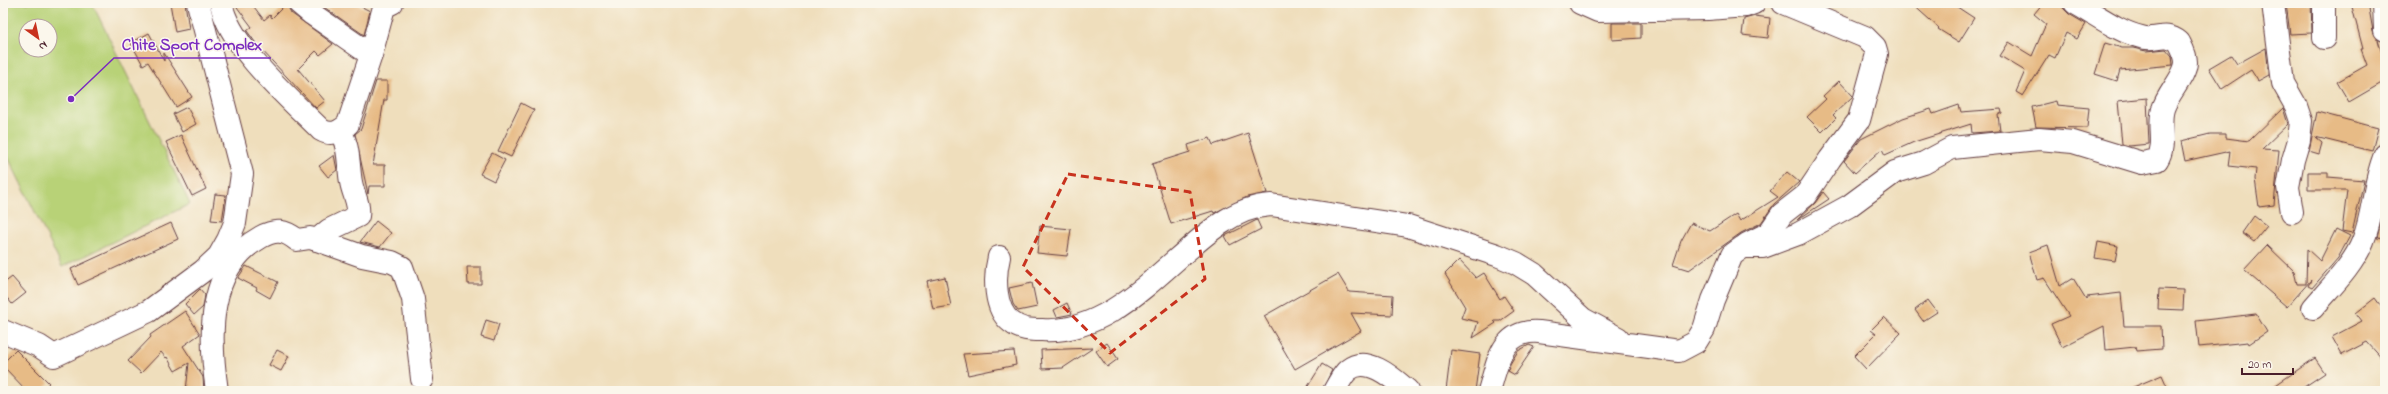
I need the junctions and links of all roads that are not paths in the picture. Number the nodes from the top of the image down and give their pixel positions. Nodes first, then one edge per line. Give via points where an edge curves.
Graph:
1 (198, 3) edge
2 (221, 3) edge
3 (299, 3) edge
4 (1580, 3) edge
5 (1754, 3) edge
6 (1783, 3) edge
7 (2075, 3) edge
8 (2273, 3) edge
9 (2324, 3) edge
10 (2384, 3) edge
11 (385, 4) edge
12 (2385, 30) edge
13 (2324, 38) dead end
14 (372, 54) junction
15 (339, 131) junction
16 (2385, 155) edge
17 (2292, 212) dead end
18 (317, 240) junction
19 (1743, 247) junction
20 (999, 257) dead end
21 (2313, 308) dead end
22 (3, 330) edge
23 (1630, 344) junction
24 (422, 380) dead end
25 (218, 391) edge
26 (1334, 391) edge
27 (1408, 391) edge
28 (1489, 391) edge

1 - 22 street via 242,174 238,208 228,240 218,256 203,271 149,311 54,356 39,346
2 - 15 street via 227,25 233,34 283,92 321,130 328,134
3 - 14 street
4 - 5 street via 1598,11 1708,9
6 - 19 street via 1865,38 1875,47 1877,54 1859,120 1805,196 1782,214 1769,233
7 - 19 street via 2128,34 2146,38 2167,35 2179,42 2186,62 2162,110 2161,154 2157,160 2142,163 2072,142 2039,139 1952,148 1924,163 1895,172 1849,206 1798,234 1763,248
8 - 17 street via 2283,83 2301,121 2300,140 2289,181 2288,196
9 - 13 street
10 - 12 street
11 - 14 street
14 - 15 street via 348,124
15 - 18 street via 344,140 358,216 329,230
16 - 21 street via 2362,243 2350,263
18 - 24 street via 402,267 413,299
18 - 25 street via 297,240 288,232 263,236 248,245 226,269 220,282 212,329
19 - 23 street via 1732,255 1704,329 1696,342 1679,351
20 - 23 street via 996,270 997,285 1000,308 1006,318 1020,329 1048,331 1075,327 1101,317 1134,295 1220,224 1240,212 1271,205 1408,226 1497,255 1534,274 1583,319
23 - 28 street via 1539,332 1522,333 1508,342 1500,355
26 - 27 street via 1348,370 1367,364

